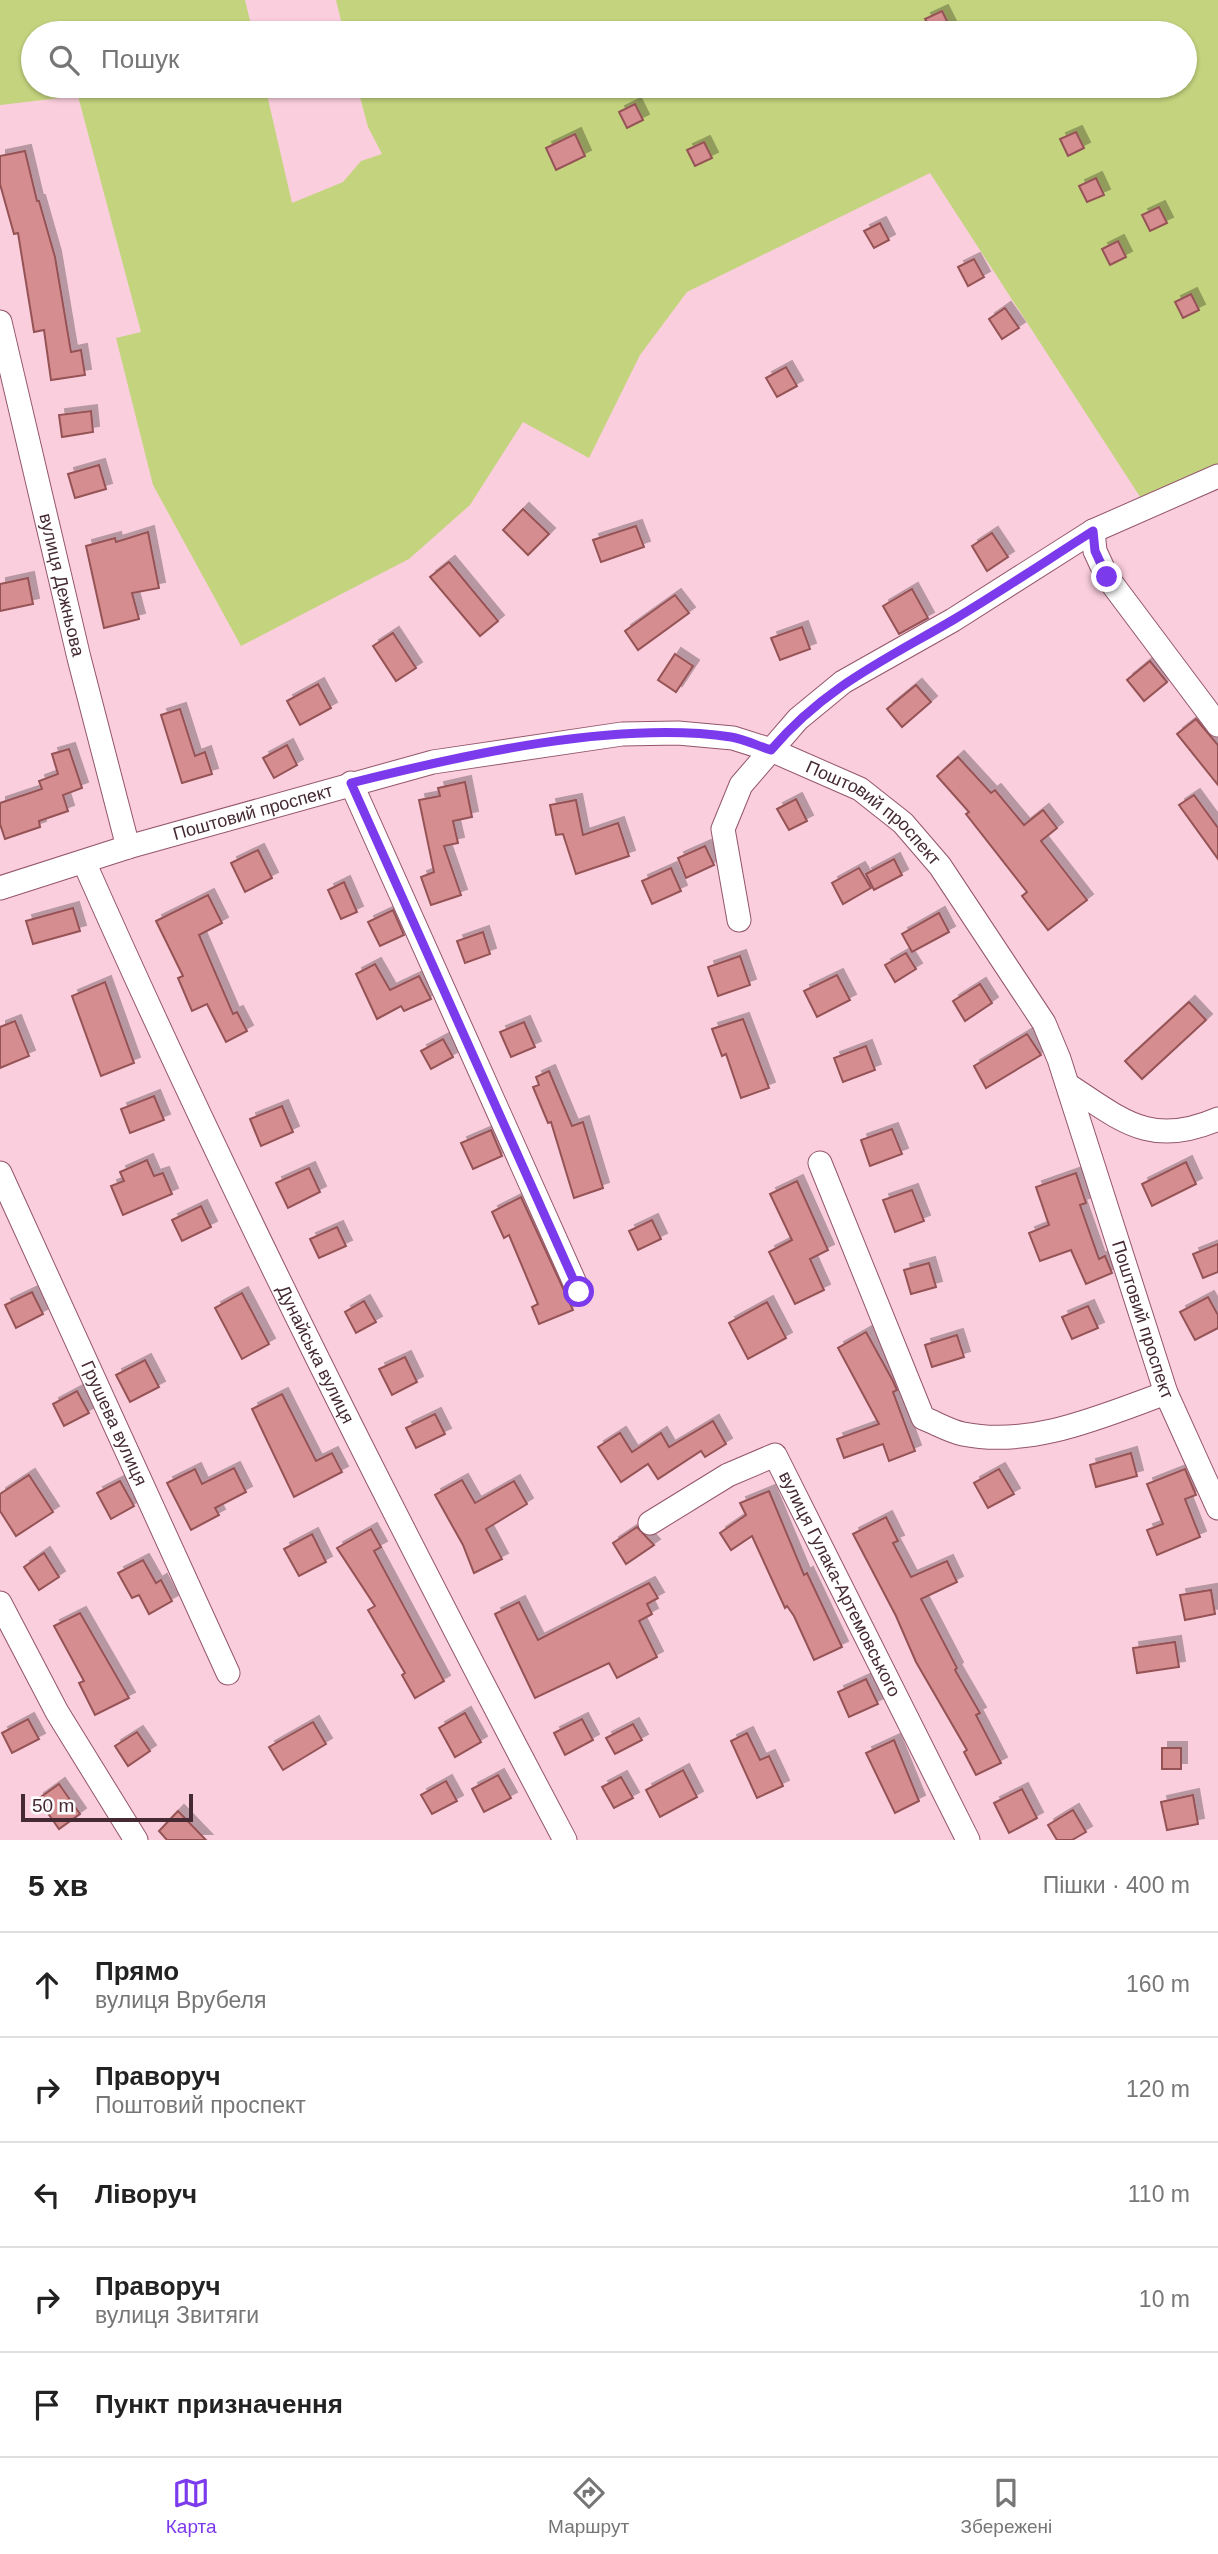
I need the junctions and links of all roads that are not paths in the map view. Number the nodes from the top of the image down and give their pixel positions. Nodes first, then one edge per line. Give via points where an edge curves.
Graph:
1 (0, 322) edge
2 (1218, 476) edge
3 (1093, 531) junction
4 (1218, 724) edge
5 (771, 750) junction
6 (351, 783) junction
7 (128, 847) junction
8 (84, 862) junction
9 (0, 888) edge
10 (739, 920) dead end
11 (1068, 1085) junction
12 (1218, 1119) edge
13 (820, 1163) dead end
14 (0, 1173) edge
15 (579, 1292) dead end
16 (1166, 1393) junction
17 (1218, 1508) edge
18 (650, 1523) dead end
19 (0, 1603) edge
20 (228, 1673) dead end
21 (136, 1840) edge
22 (565, 1840) edge
23 (968, 1840) edge

1 - 7 street, вулиця Дежньова
2 - 3 street
3 - 4 street via 1095,551 1107,577
3 - 5 street via 953,620 843,682 798,719
5 - 6 street, Поштовий проспект via 733,738 622,734 433,762
5 - 10 street via 741,785 723,830
5 - 11 street, Поштовий проспект via 860,789 903,823 940,866 1044,1023
6 - 7 street, Поштовий проспект
6 - 15 street
7 - 8 street, Поштовий проспект
8 - 9 street, Поштовий проспект
8 - 22 street, Дунайська вулиця via 166,1047 292,1310
11 - 12 street via 1121,1118 1163,1134 1194,1130
11 - 16 street, Поштовий проспект
13 - 16 street via 923,1418 988,1438 1026,1436 1085,1422
14 - 20 street, Грушева вулиця
16 - 17 street, Поштовий проспект
18 - 23 street, вулиця Гулака-Артемовського via 728,1475 775,1455
19 - 21 street via 57,1712

